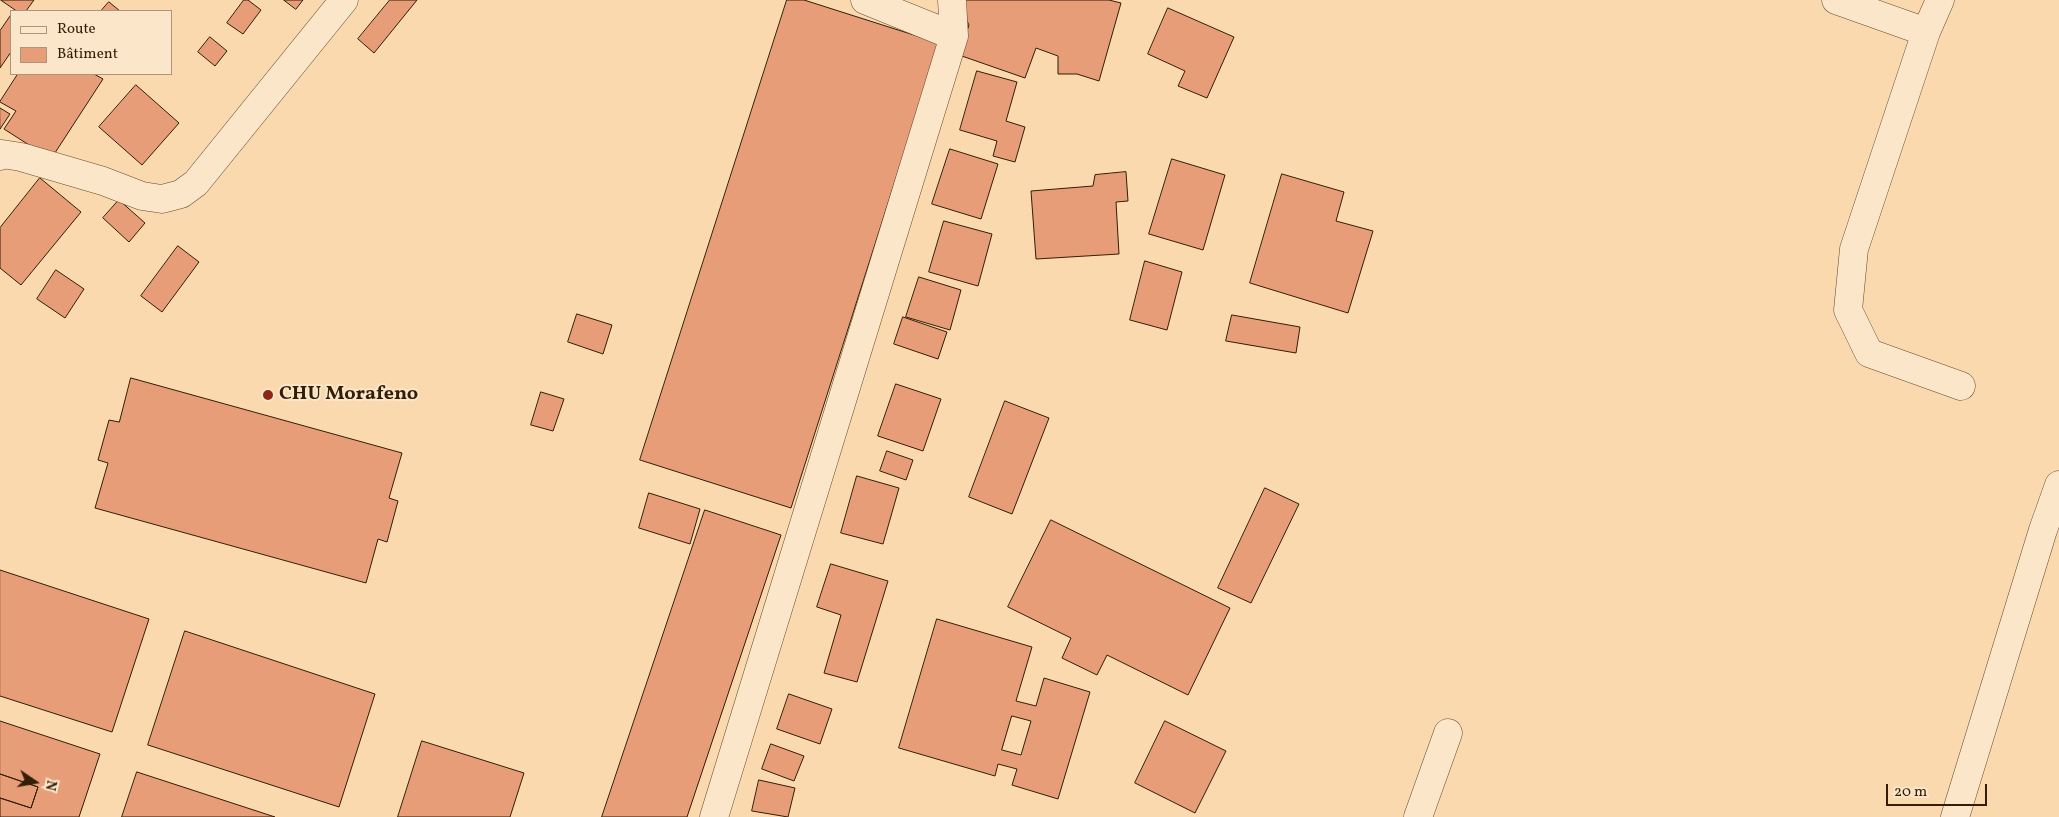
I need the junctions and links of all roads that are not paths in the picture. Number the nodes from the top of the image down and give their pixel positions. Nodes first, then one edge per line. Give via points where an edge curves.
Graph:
1 (344, 0) edge
2 (865, 0) edge
3 (952, 0) edge
4 (1836, 0) edge
5 (1940, 0) edge
6 (1926, 32) junction
7 (954, 36) junction
8 (0, 156) edge
9 (1961, 386) dead end
10 (2059, 485) edge
11 (1448, 733) dead end
12 (714, 817) edge
13 (1418, 817) edge
14 (1954, 817) edge

1 - 8 street via 196,183 181,194 162,199 142,196 21,157
2 - 7 street
3 - 7 street
4 - 6 street
5 - 6 street
6 - 9 street via 1854,249 1848,310 1869,354
7 - 12 street
10 - 14 street
11 - 13 street

